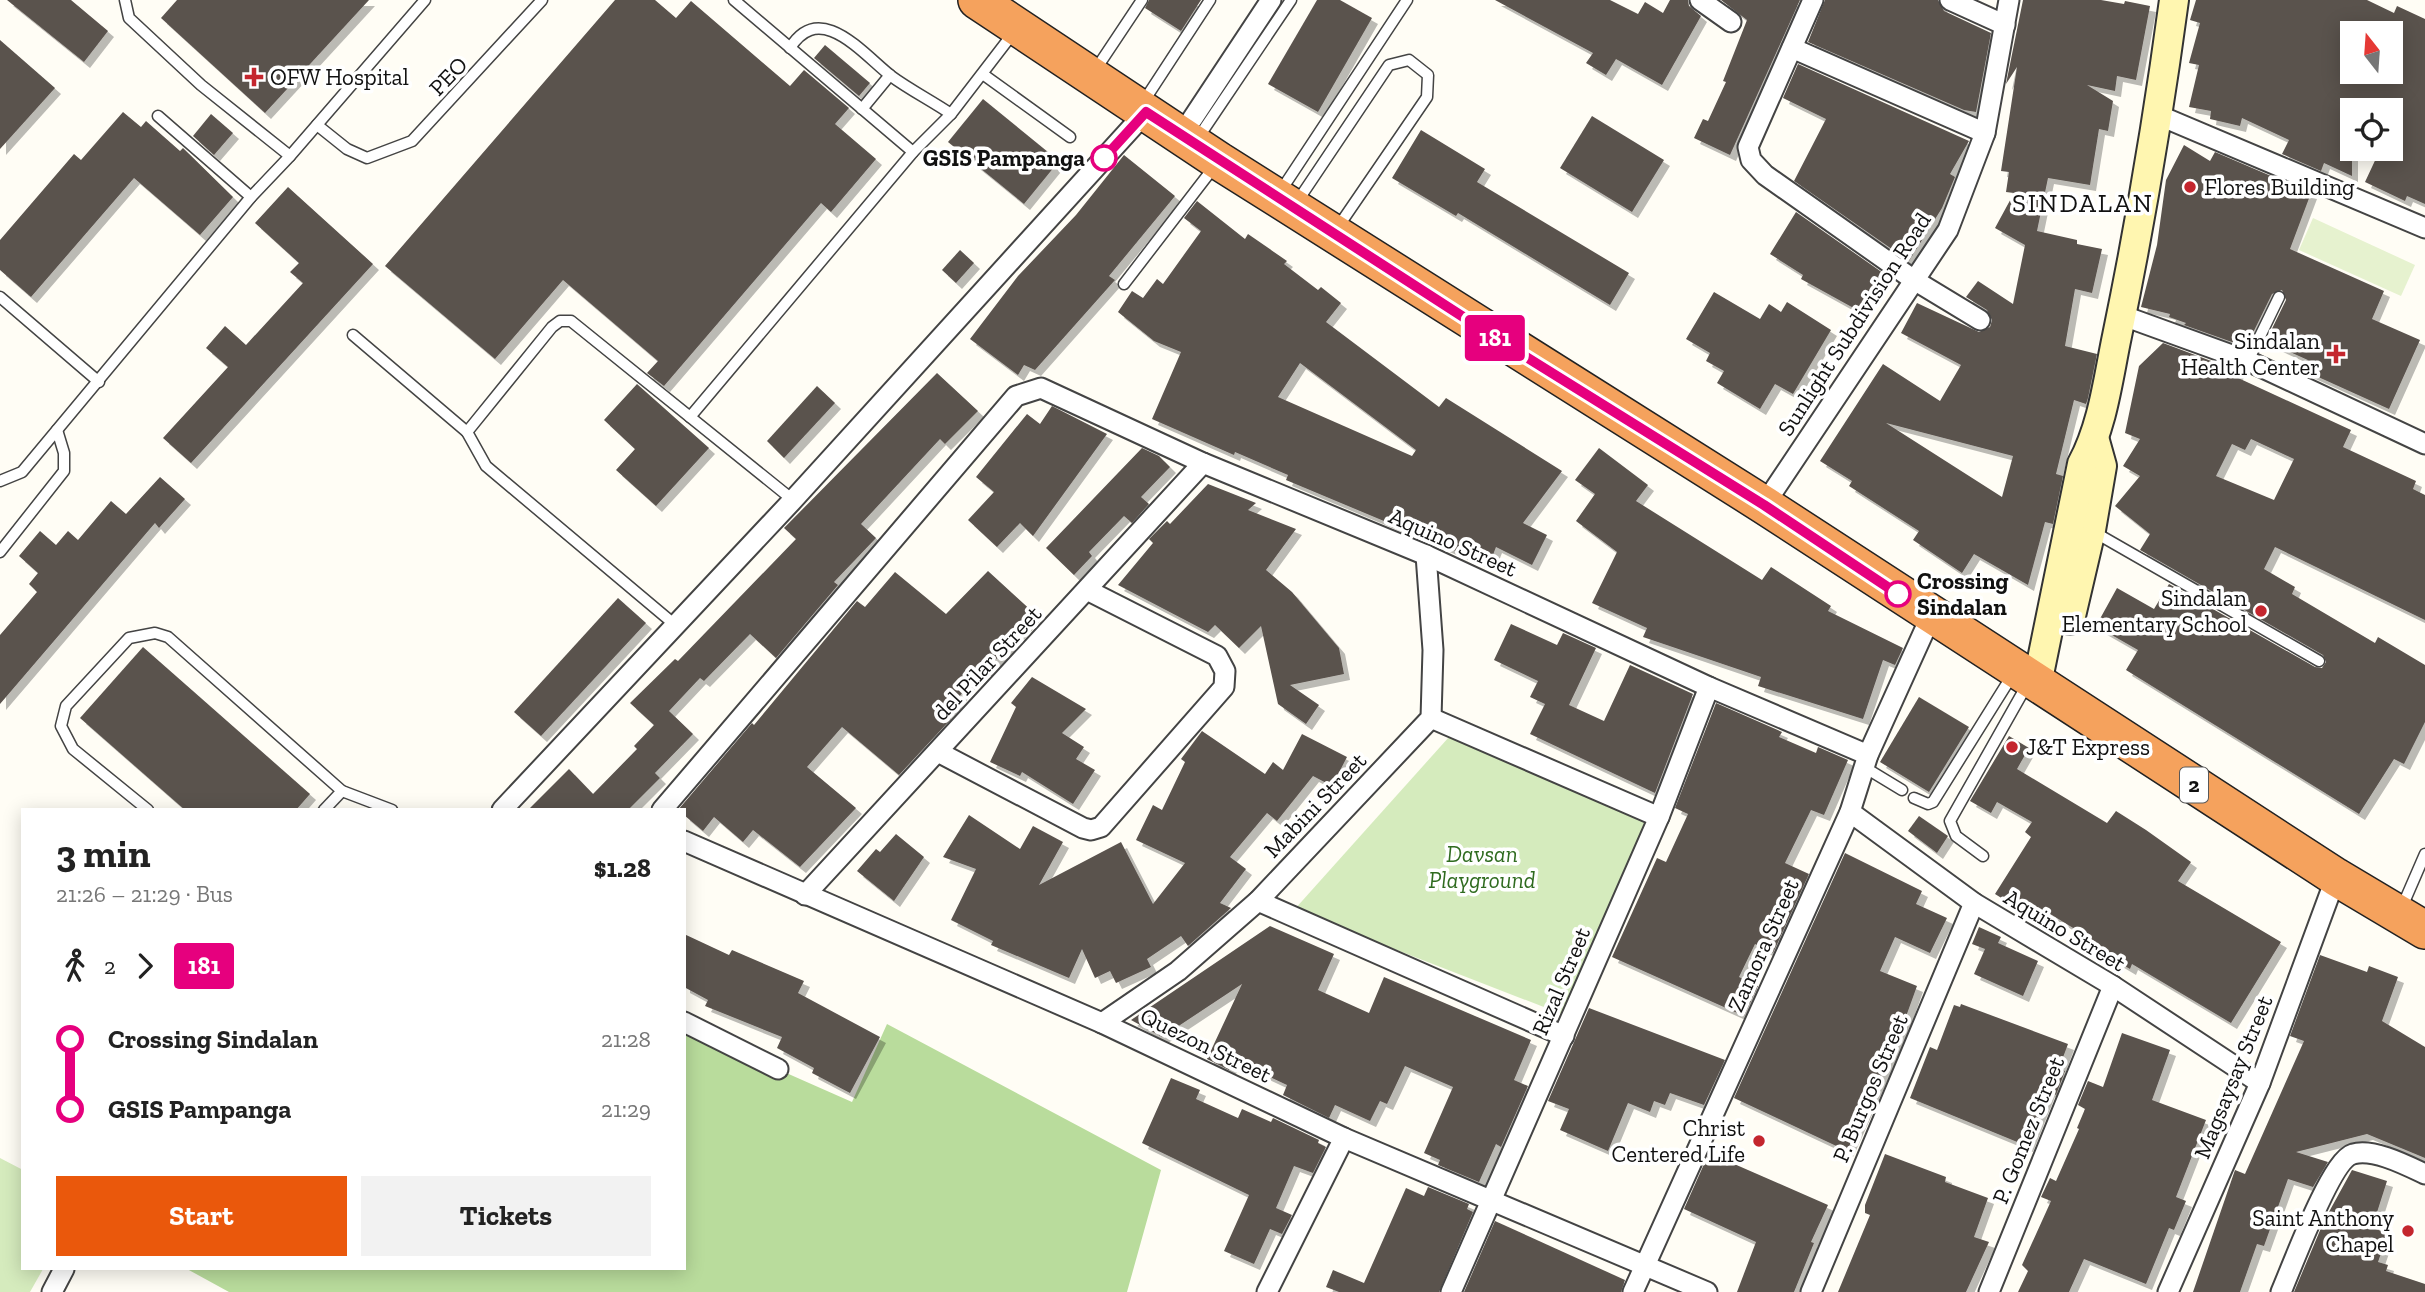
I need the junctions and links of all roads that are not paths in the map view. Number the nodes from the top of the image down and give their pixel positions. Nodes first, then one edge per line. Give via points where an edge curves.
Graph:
1 (125, 0) edge
2 (425, 0) edge
3 (542, 0) edge
4 (734, 0) edge
5 (1142, 0) edge
6 (1210, 0) edge
7 (1271, 0) edge
8 (1291, 0) edge
9 (1407, 0) edge
10 (1700, 0) edge
11 (1813, 0) edge
12 (1950, 0) edge
13 (2009, 0) edge
14 (2174, 0) edge
15 (997, 9) edge
16 (1731, 22) dead end
17 (2006, 25) junction
18 (790, 48) junction
19 (1792, 48) junction
20 (890, 75) junction
21 (984, 75) junction
22 (1092, 75) junction
23 (862, 109) junction
24 (1143, 110) junction
25 (951, 114) junction
26 (2158, 115) junction
27 (158, 116) dead end
28 (317, 125) junction
29 (1985, 134) junction
30 (1070, 137) dead end
31 (1198, 147) junction
32 (913, 152) junction
33 (290, 156) junction
34 (251, 197) junction
35 (1285, 203) junction
36 (2425, 228) edge
37 (1334, 234) junction
38 (1914, 280) junction
39 (1124, 284) dead end
40 (0, 297) edge
41 (2279, 297) dead end
42 (2121, 315) junction
43 (1980, 320) dead end
44 (354, 335) dead end
45 (2248, 360) junction
46 (99, 382) junction
47 (691, 417) junction
48 (57, 430) junction
49 (467, 432) junction
50 (2095, 441) junction
51 (2425, 444) edge
52 (1203, 463) junction
53 (0, 481) edge
54 (793, 500) junction
55 (1764, 505) junction
56 (2091, 530) junction
57 (0, 552) edge
58 (1426, 555) junction
59 (1087, 590) junction
60 (1931, 616) junction
61 (674, 624) junction
62 (2319, 661) dead end
63 (2034, 682) junction
64 (1709, 687) junction
65 (1431, 718) junction
66 (938, 752) junction
67 (1866, 761) junction
68 (1902, 790) dead end
69 (342, 791) junction
70 (1914, 798) dead end
71 (146, 808) edge
72 (326, 808) edge
73 (387, 808) edge
74 (504, 808) edge
75 (664, 808) edge
76 (1850, 812) junction
77 (1659, 817) junction
78 (686, 842) edge
79 (2425, 854) edge
80 (1983, 856) dead end
81 (2336, 877) junction
82 (805, 895) junction
83 (1258, 901) junction
84 (1975, 903) junction
85 (2412, 922) edge
86 (2113, 986) junction
87 (686, 1023) edge
88 (1102, 1023) junction
89 (1564, 1036) junction
90 (778, 1069) dead end
91 (2260, 1083) junction
92 (1344, 1138) junction
93 (2425, 1174) edge
94 (1492, 1202) junction
95 (1643, 1267) junction
96 (63, 1270) edge
97 (52, 1292) edge
98 (1267, 1292) edge
99 (1451, 1292) edge
100 (1633, 1292) edge
101 (1707, 1292) edge
102 (1811, 1292) edge
103 (1989, 1292) edge
104 (2168, 1292) edge
105 (2281, 1292) edge

1 - 33 lane via 129,18 201,85
2 - 28 lane
3 - 28 lane, PEO via 412,141 367,158 347,149
4 - 18 lane
5 - 22 lane
6 - 24 lane
7 - 31 street
8 - 31 lane
9 - 35 lane
10 - 16 street
11 - 19 street
12 - 17 street
13 - 17 street, Sunlight Subdivision Road
14 - 26 main road
15 - 21 lane
15 - 22 highway, 2
17 - 29 street, Sunlight Subdivision Road
18 - 20 lane via 801,27 810,21 834,23 847,30
18 - 23 lane
19 - 29 street
19 - 38 street via 1748,147 1751,160 1765,175
20 - 23 lane
20 - 25 lane
21 - 25 lane
21 - 30 lane
22 - 24 highway, 2
23 - 32 lane
24 - 31 highway, 2
24 - 54 street
25 - 32 lane
26 - 36 street
26 - 42 main road
27 - 34 lane
28 - 33 lane
29 - 38 street, Sunlight Subdivision Road via 1948,230
31 - 35 highway, 2
31 - 39 lane
32 - 47 lane
33 - 34 lane
34 - 46 lane
35 - 37 highway, 2
35 - 37 lane via 1389,65 1409,60 1420,66 1428,75 1427,97
37 - 55 highway, 2
38 - 43 street
38 - 55 street, Sunlight Subdivision Road
40 - 46 lane
41 - 45 lane
42 - 45 street
42 - 50 main road
44 - 49 lane
45 - 51 street
46 - 48 lane
47 - 49 lane via 570,321 560,321
47 - 54 lane
48 - 53 lane via 22,472
48 - 57 lane via 64,471
49 - 61 lane via 486,466
50 - 56 main road via 2102,466
50 - 63 main road via 2082,464
52 - 58 street, Aquino Street
52 - 59 street, del Pilar Street
52 - 75 street, Aquino Street via 1041,388 1016,396
54 - 61 street
55 - 60 highway, 2
56 - 62 lane
56 - 63 main road
58 - 64 street, Aquino Street
58 - 65 street via 1433,650
59 - 66 street, del Pilar Street
59 - 66 street via 1217,656 1225,671 1224,687 1101,827 1083,828
60 - 63 highway, 2
60 - 67 street, Zamora Street
61 - 74 street
63 - 70 lane via 1933,802
63 - 80 lane via 1950,821 1956,836
63 - 81 highway, 2
64 - 67 street, Aquino Street
64 - 77 street, Rizal Street
65 - 77 street
65 - 83 street, Mabini Street
66 - 82 street, del Pilar Street
67 - 68 lane
67 - 76 street, Zamora Street
69 - 71 lane via 168,637 142,634 129,638 66,706 61,726 73,749
69 - 72 lane
69 - 73 lane
76 - 84 street, Aquino Street
76 - 95 street, Zamora Street
77 - 89 street, Rizal Street
78 - 82 street, Quezon Street
79 - 85 lane
81 - 85 highway, 2
81 - 91 street, Magsaysay Street
82 - 88 street, Quezon Street
83 - 88 street, Mabini Street via 1178,971
83 - 89 street
84 - 86 street, Aquino Street
84 - 102 street, P. Burgos Street
86 - 91 street, Aquino Street
86 - 103 street, P. Gomez Street
87 - 90 street
88 - 92 street, Quezon Street
89 - 94 street, Rizal Street
91 - 104 street, Magsaysay Street
92 - 94 street, Quezon Street
92 - 98 street
93 - 105 street via 2363,1153 2349,1155 2333,1171
94 - 95 street, Quezon Street
94 - 99 street, Rizal Street
95 - 100 street, Zamora Street
95 - 101 street, Quezon Street
96 - 97 street

